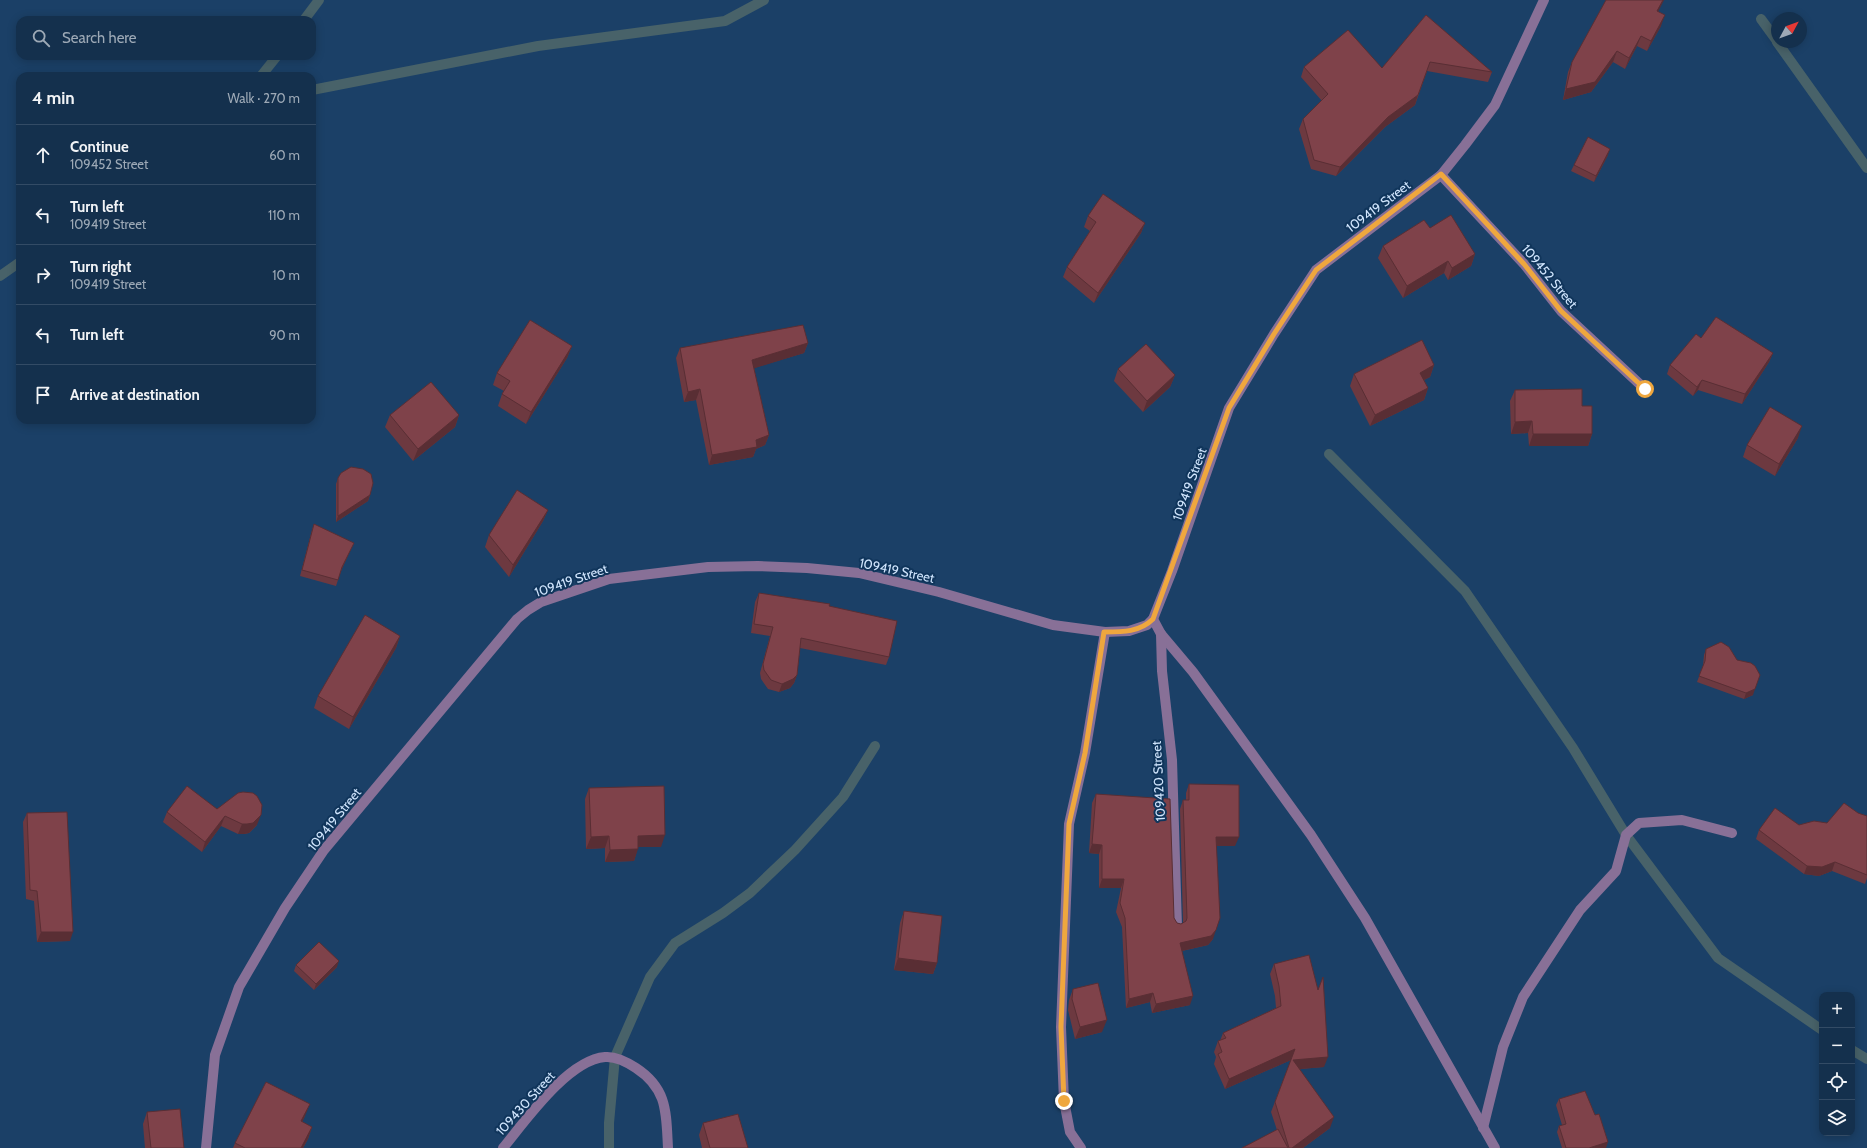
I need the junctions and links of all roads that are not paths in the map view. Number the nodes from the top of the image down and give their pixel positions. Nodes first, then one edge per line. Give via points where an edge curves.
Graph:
1 (1544, 0) edge
2 (1441, 174) junction
3 (1645, 389) dead end
4 (1153, 619) junction
5 (1104, 632) junction
6 (1161, 634) junction
7 (1732, 834) dead end
8 (1177, 927) edge
9 (1483, 1128) junction
10 (206, 1148) edge
11 (503, 1148) edge
12 (668, 1148) edge
13 (1081, 1148) edge
14 (1495, 1148) edge

1 - 2 street, 109419 Street via 1494,105
2 - 3 street, 109452 Street via 1524,264 1561,311
2 - 4 street, 109419 Street via 1316,270 1274,334 1229,408
4 - 5 street, 109419 Street via 1147,625 1129,631
4 - 6 street
5 - 10 street, 109419 Street via 1053,625 939,592 859,573 807,568 708,567 609,579 562,594 528,610 513,623 324,850 285,908 239,987 215,1055
5 - 13 street via 1085,753 1069,824 1061,1027 1064,1101 1070,1132
6 - 8 street, 109420 Street via 1162,671 1172,760
6 - 9 street via 1192,672 1328,860 1365,918
7 - 9 street via 1682,820 1639,823 1626,835 1616,871 1580,910 1523,997 1503,1048
9 - 14 street
11 - 12 street, 109430 Street via 545,1097 566,1077 584,1064 604,1057 615,1057 646,1074 658,1088 666,1111

